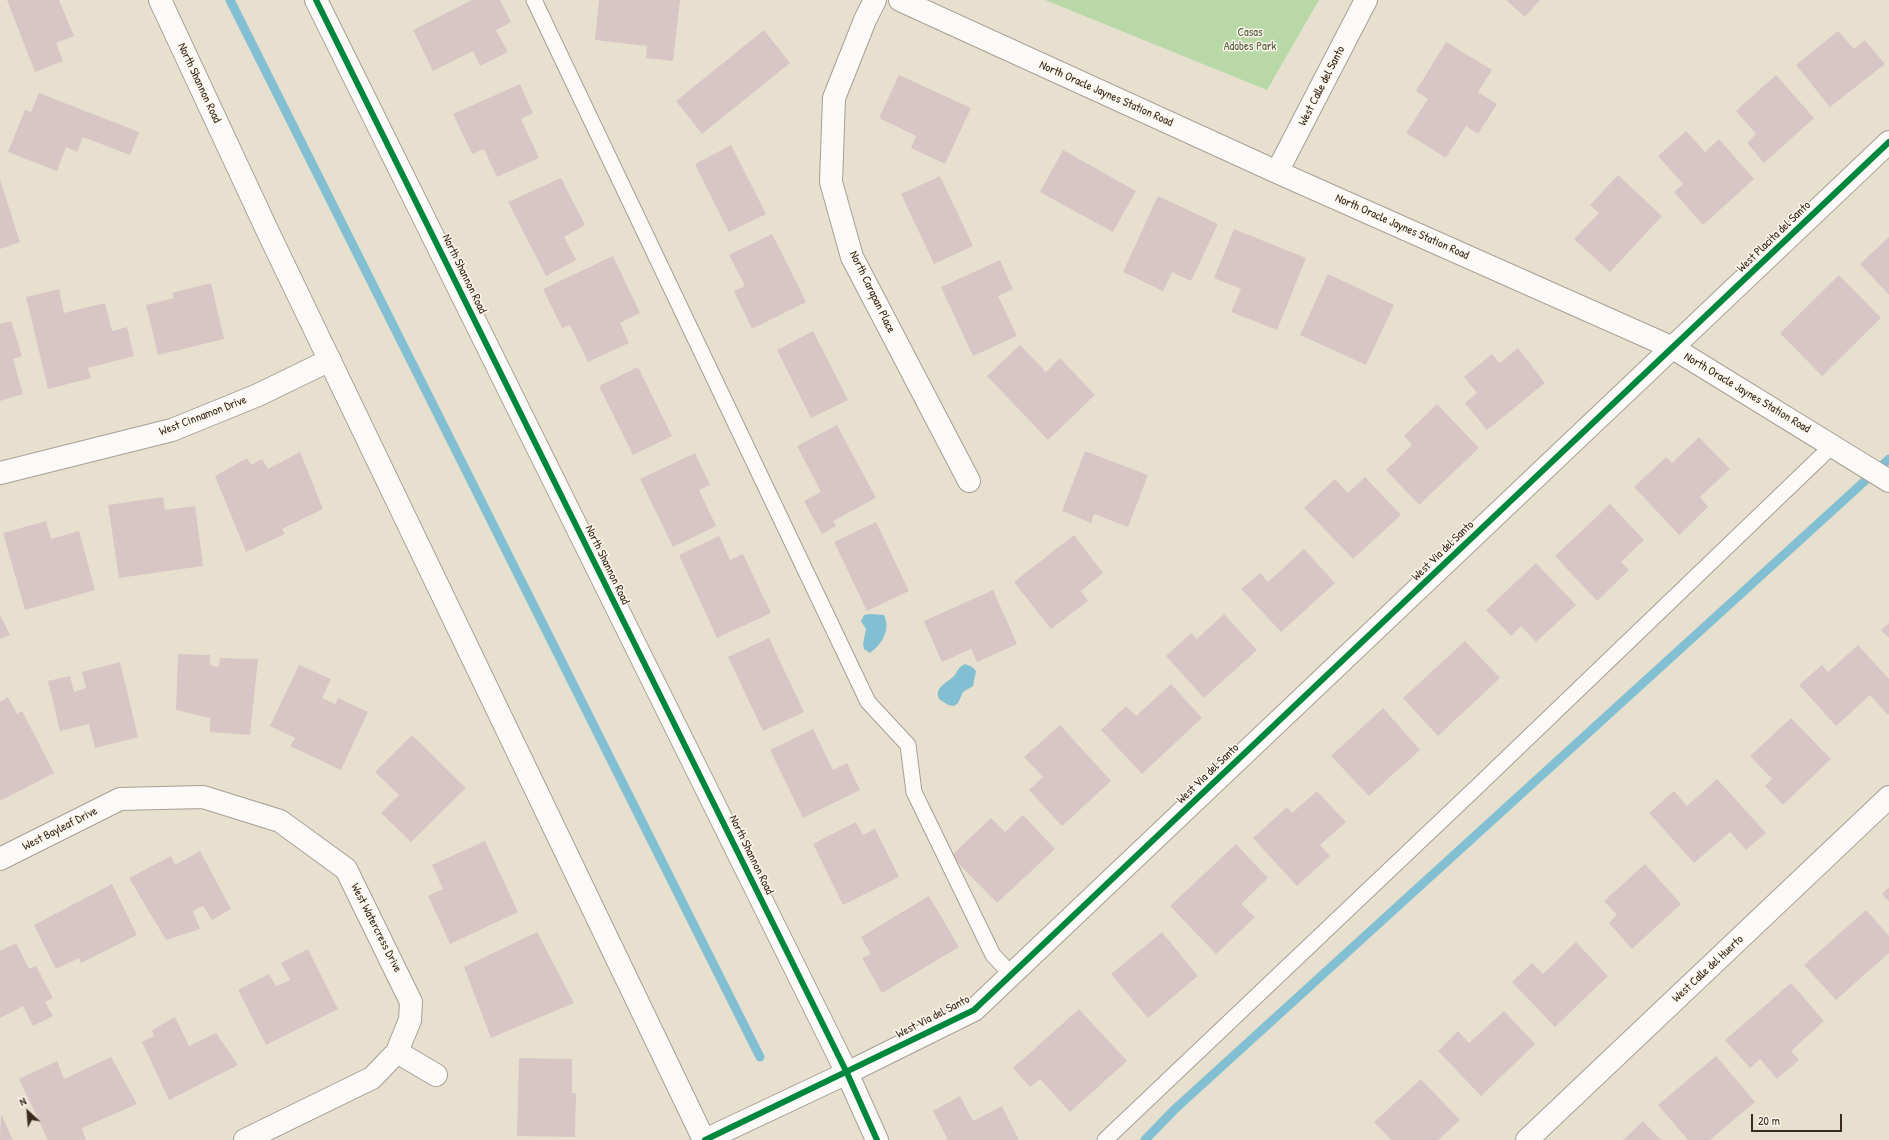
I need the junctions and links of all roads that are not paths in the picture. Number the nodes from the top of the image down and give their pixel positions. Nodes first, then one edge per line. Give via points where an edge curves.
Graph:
1 (160, 0) edge
2 (316, 0) edge
3 (534, 0) edge
4 (875, 0) edge
5 (900, 0) edge
6 (1366, 0) edge
7 (1889, 142) edge
8 (1277, 172) junction
9 (1673, 348) junction
10 (330, 360) junction
11 (1833, 445) junction
12 (0, 473) edge
13 (969, 481) dead end
14 (1889, 481) edge
15 (1889, 797) edge
16 (120, 799) joint
17 (0, 859) edge
18 (1012, 975) junction
19 (396, 1052) junction
20 (847, 1073) junction
21 (436, 1075) dead end
22 (245, 1140) edge
23 (704, 1140) edge
24 (877, 1140) edge
25 (1105, 1140) edge
26 (1527, 1140) edge

1 - 10 street, North Shannon Road
2 - 20 street, North Shannon Road
3 - 18 lane via 868,702 908,745 914,792 994,955
4 - 13 street, North Carapan Place via 834,98 830,182 852,257
5 - 8 street, North Oracle Jaynes Station Road
6 - 8 street, West Calle del Santo
7 - 9 street, West Placita del Santo
8 - 9 street, North Oracle Jaynes Station Road
9 - 11 street, North Oracle Jaynes Station Road
9 - 18 street, West Via del Santo
10 - 12 street, West Cinnamon Drive via 258,395 172,430
10 - 23 street, North Shannon Road
11 - 14 street, North Oracle Jaynes Station Road
11 - 25 lane
15 - 26 street, West Calle del Huerto
16 - 17 street, West Bayleaf Drive
16 - 19 street, West Watercress Drive via 203,797 280,821 346,869 411,1002 410,1020
18 - 20 street, West Via del Santo via 974,1010
19 - 21 street
19 - 22 street, West Watercress Drive via 372,1078
20 - 23 street, West Via del Santo
20 - 24 street, North Shannon Road

